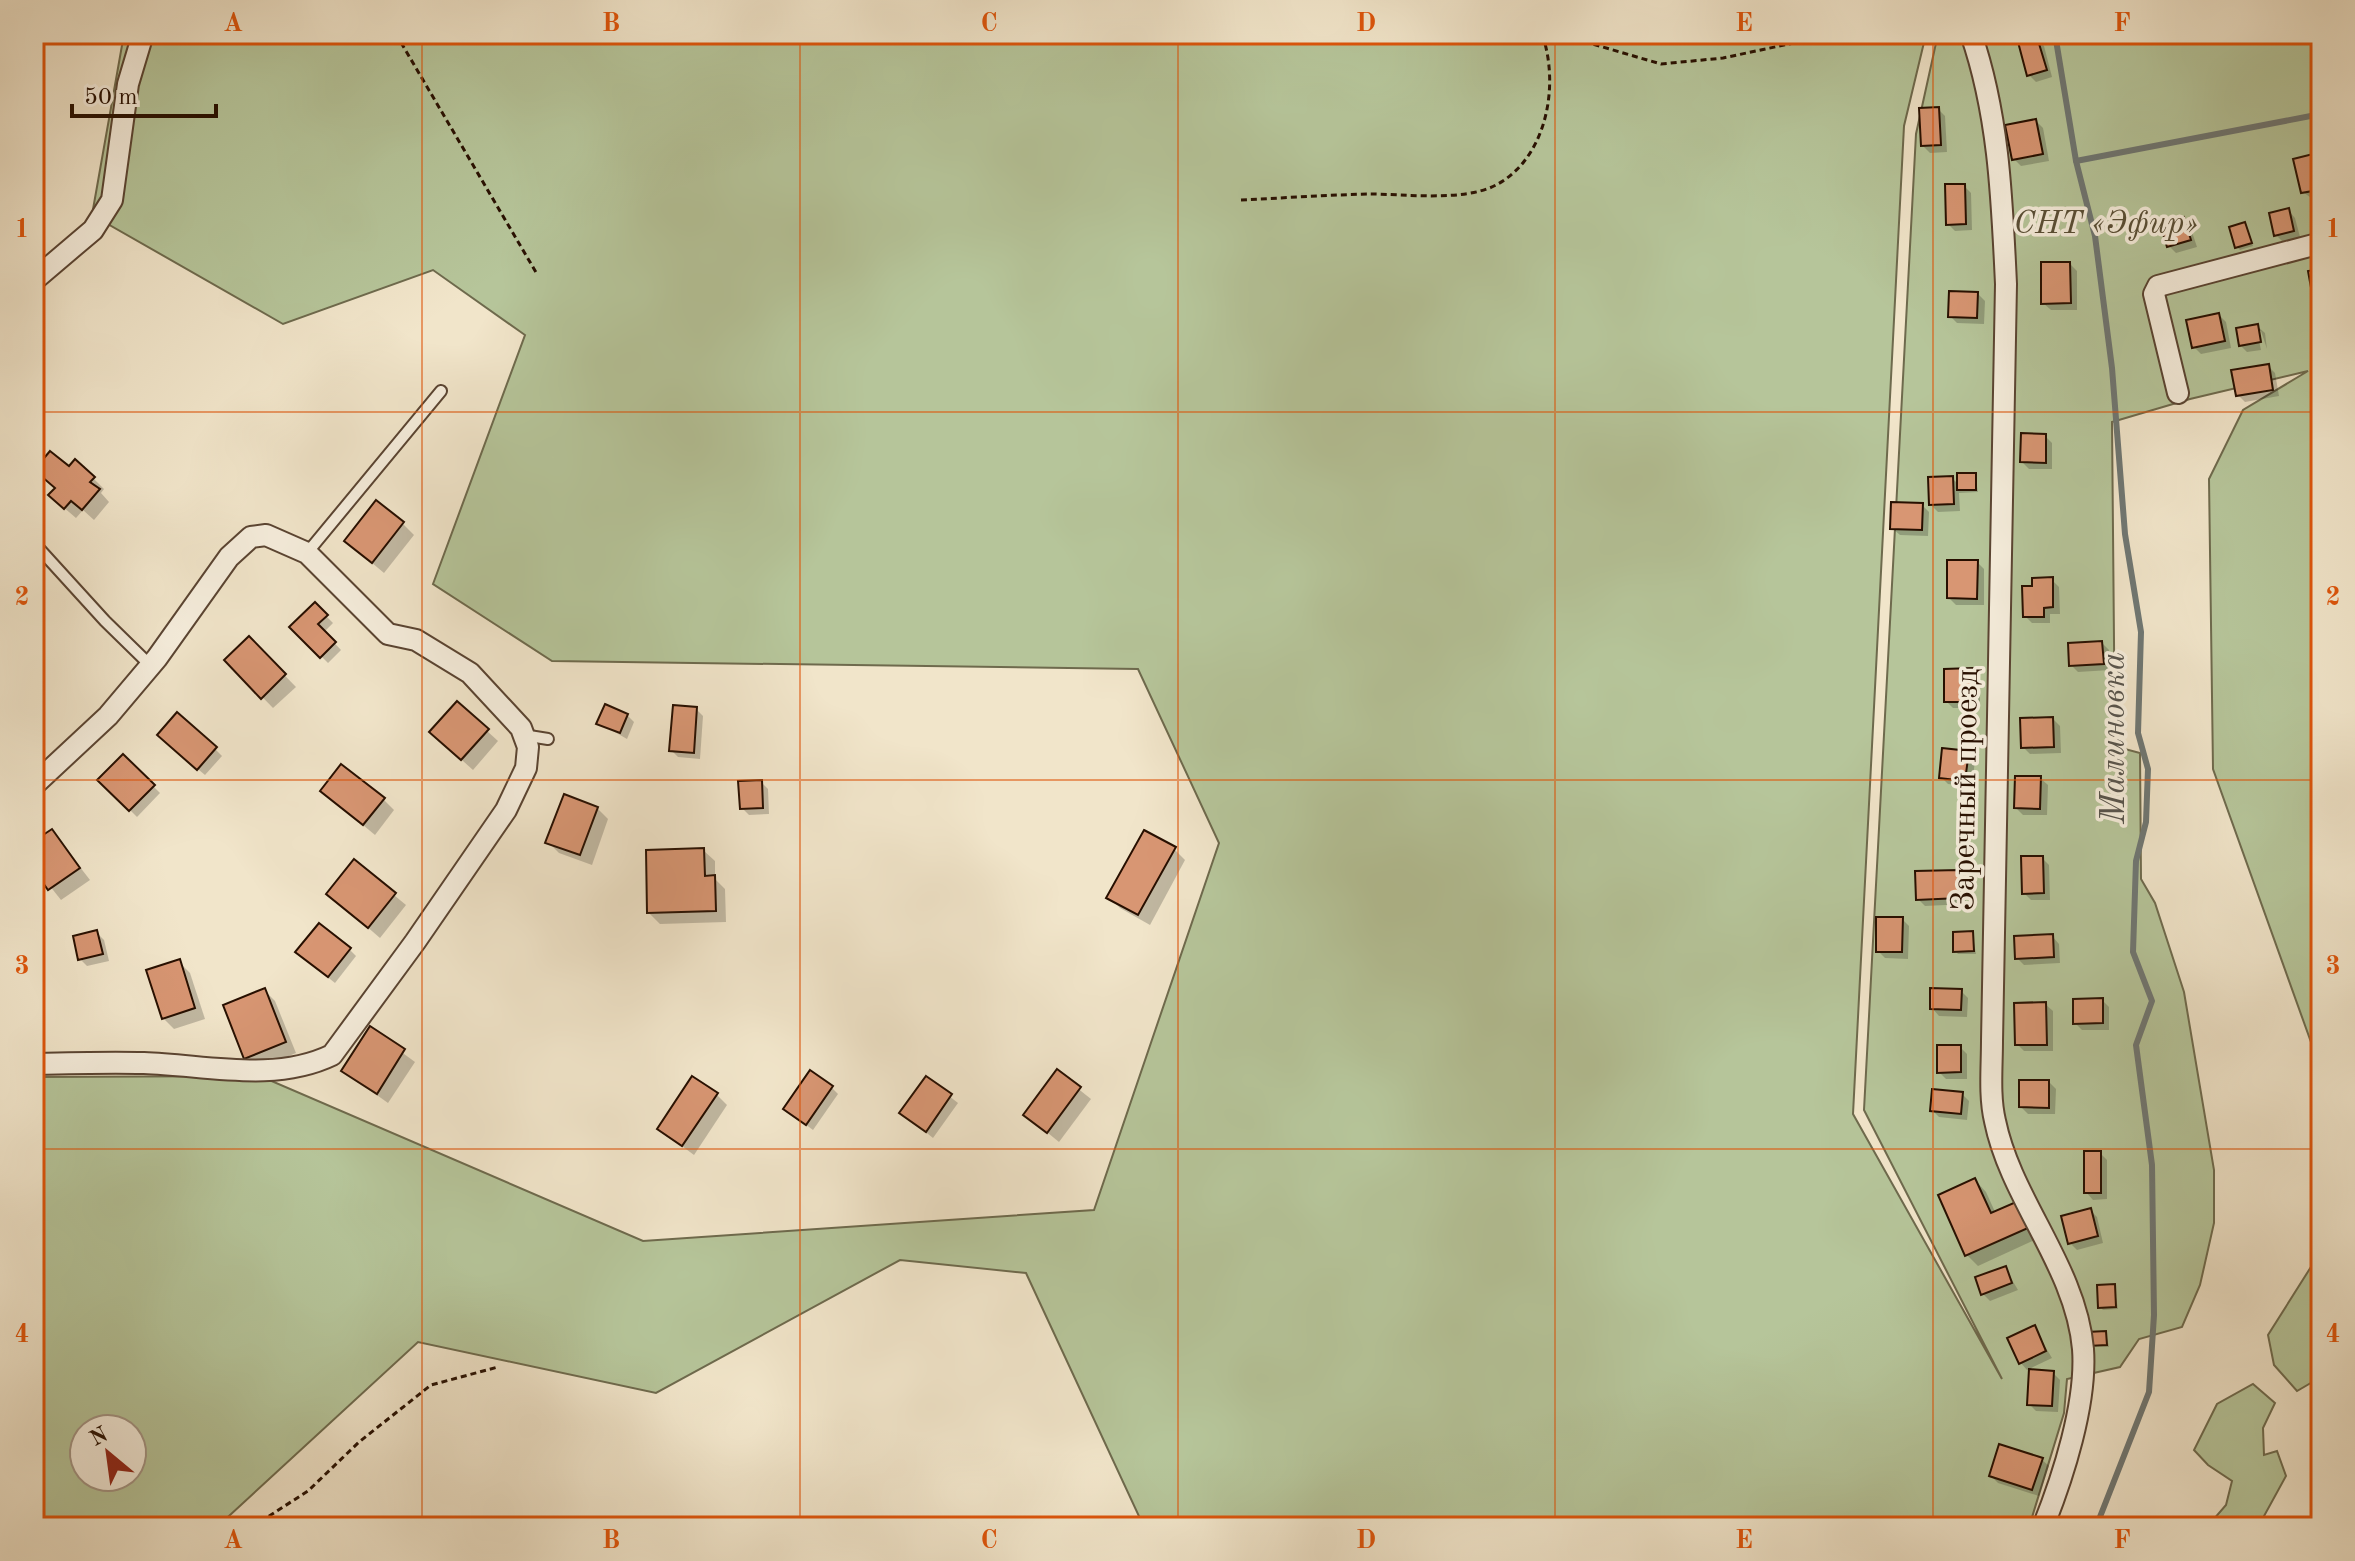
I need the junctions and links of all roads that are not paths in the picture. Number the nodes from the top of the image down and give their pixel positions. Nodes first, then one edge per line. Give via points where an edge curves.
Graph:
1 (143, 34) edge
2 (1974, 35) edge
3 (2321, 243) edge
4 (34, 280) edge
5 (441, 391) dead end
6 (2178, 393) dead end
7 (34, 543) edge
8 (307, 553) junction
9 (151, 666) junction
10 (523, 735) junction
11 (548, 739) dead end
12 (34, 785) edge
13 (34, 1064) edge
14 (2043, 1527) edge

1 - 4 street via 128,84 112,200 93,230
2 - 14 street, Заречный проезд via 2000,168 2006,284 1995,1121 2054,1259 2083,1348 2082,1383 2059,1487
3 - 6 street via 2158,286 2154,294
5 - 8 lane
7 - 9 lane
8 - 9 street via 266,535 251,537 229,557
8 - 10 street via 388,634 416,640 470,673
9 - 12 street via 108,716
10 - 11 lane
10 - 13 street via 526,768 506,810 332,1055 277,1071 144,1063

